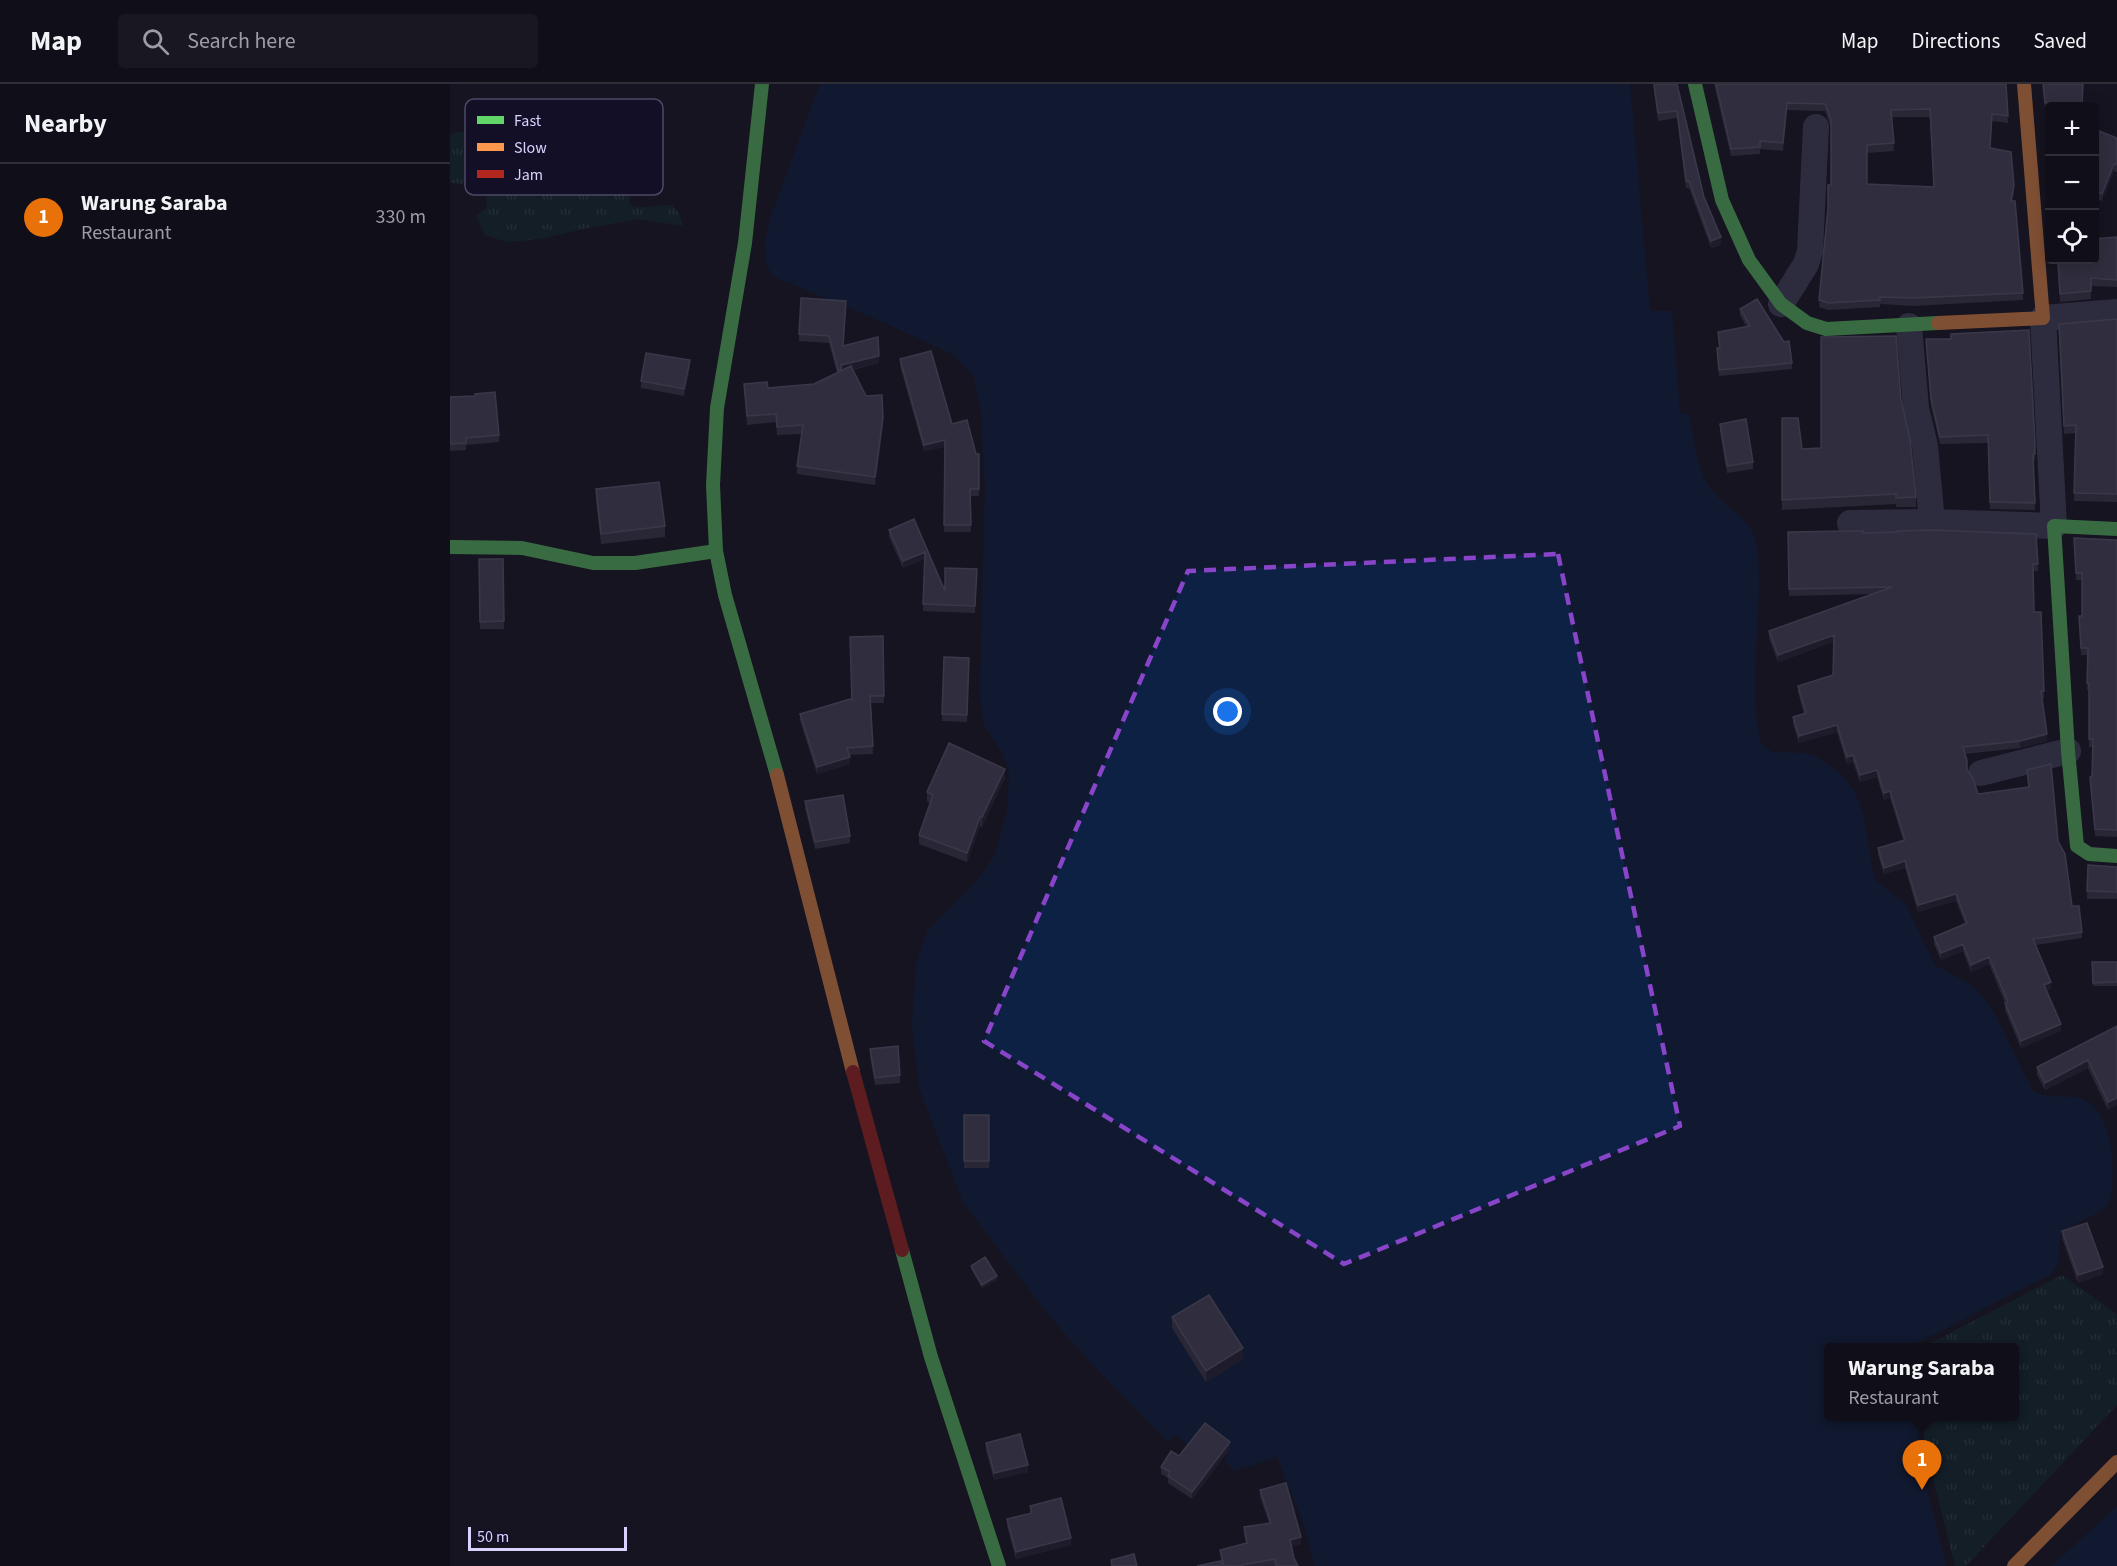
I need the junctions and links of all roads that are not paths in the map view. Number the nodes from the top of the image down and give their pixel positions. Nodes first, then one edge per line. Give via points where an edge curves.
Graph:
1 (762, 84) edge
2 (1695, 84) edge
3 (2024, 84) edge
4 (1816, 127) dead end
5 (1781, 304) junction
6 (2117, 312) edge
7 (2043, 318) junction
8 (1909, 326) junction
9 (1932, 522) junction
10 (1850, 523) dead end
11 (2054, 526) junction
12 (2117, 529) edge
13 (450, 547) edge
14 (716, 551) junction
15 (2068, 751) junction
16 (1981, 773) dead end
17 (2117, 856) edge
18 (2117, 1462) edge
19 (999, 1566) edge
20 (2014, 1566) edge

1 - 14 main road via 745,243 717,408 713,485
2 - 5 main road via 1728,217 1749,260
3 - 7 main road
4 - 5 street via 1810,251
5 - 8 main road via 1807,323 1826,329
6 - 7 street
7 - 8 main road
7 - 11 street
8 - 9 street
9 - 10 street
9 - 11 street
11 - 12 main road
11 - 15 main road
13 - 14 main road via 522,548 593,563 636,563
14 - 19 main road via 857,1089 932,1357
15 - 16 street
15 - 17 main road via 2077,846 2085,854
18 - 20 main road

